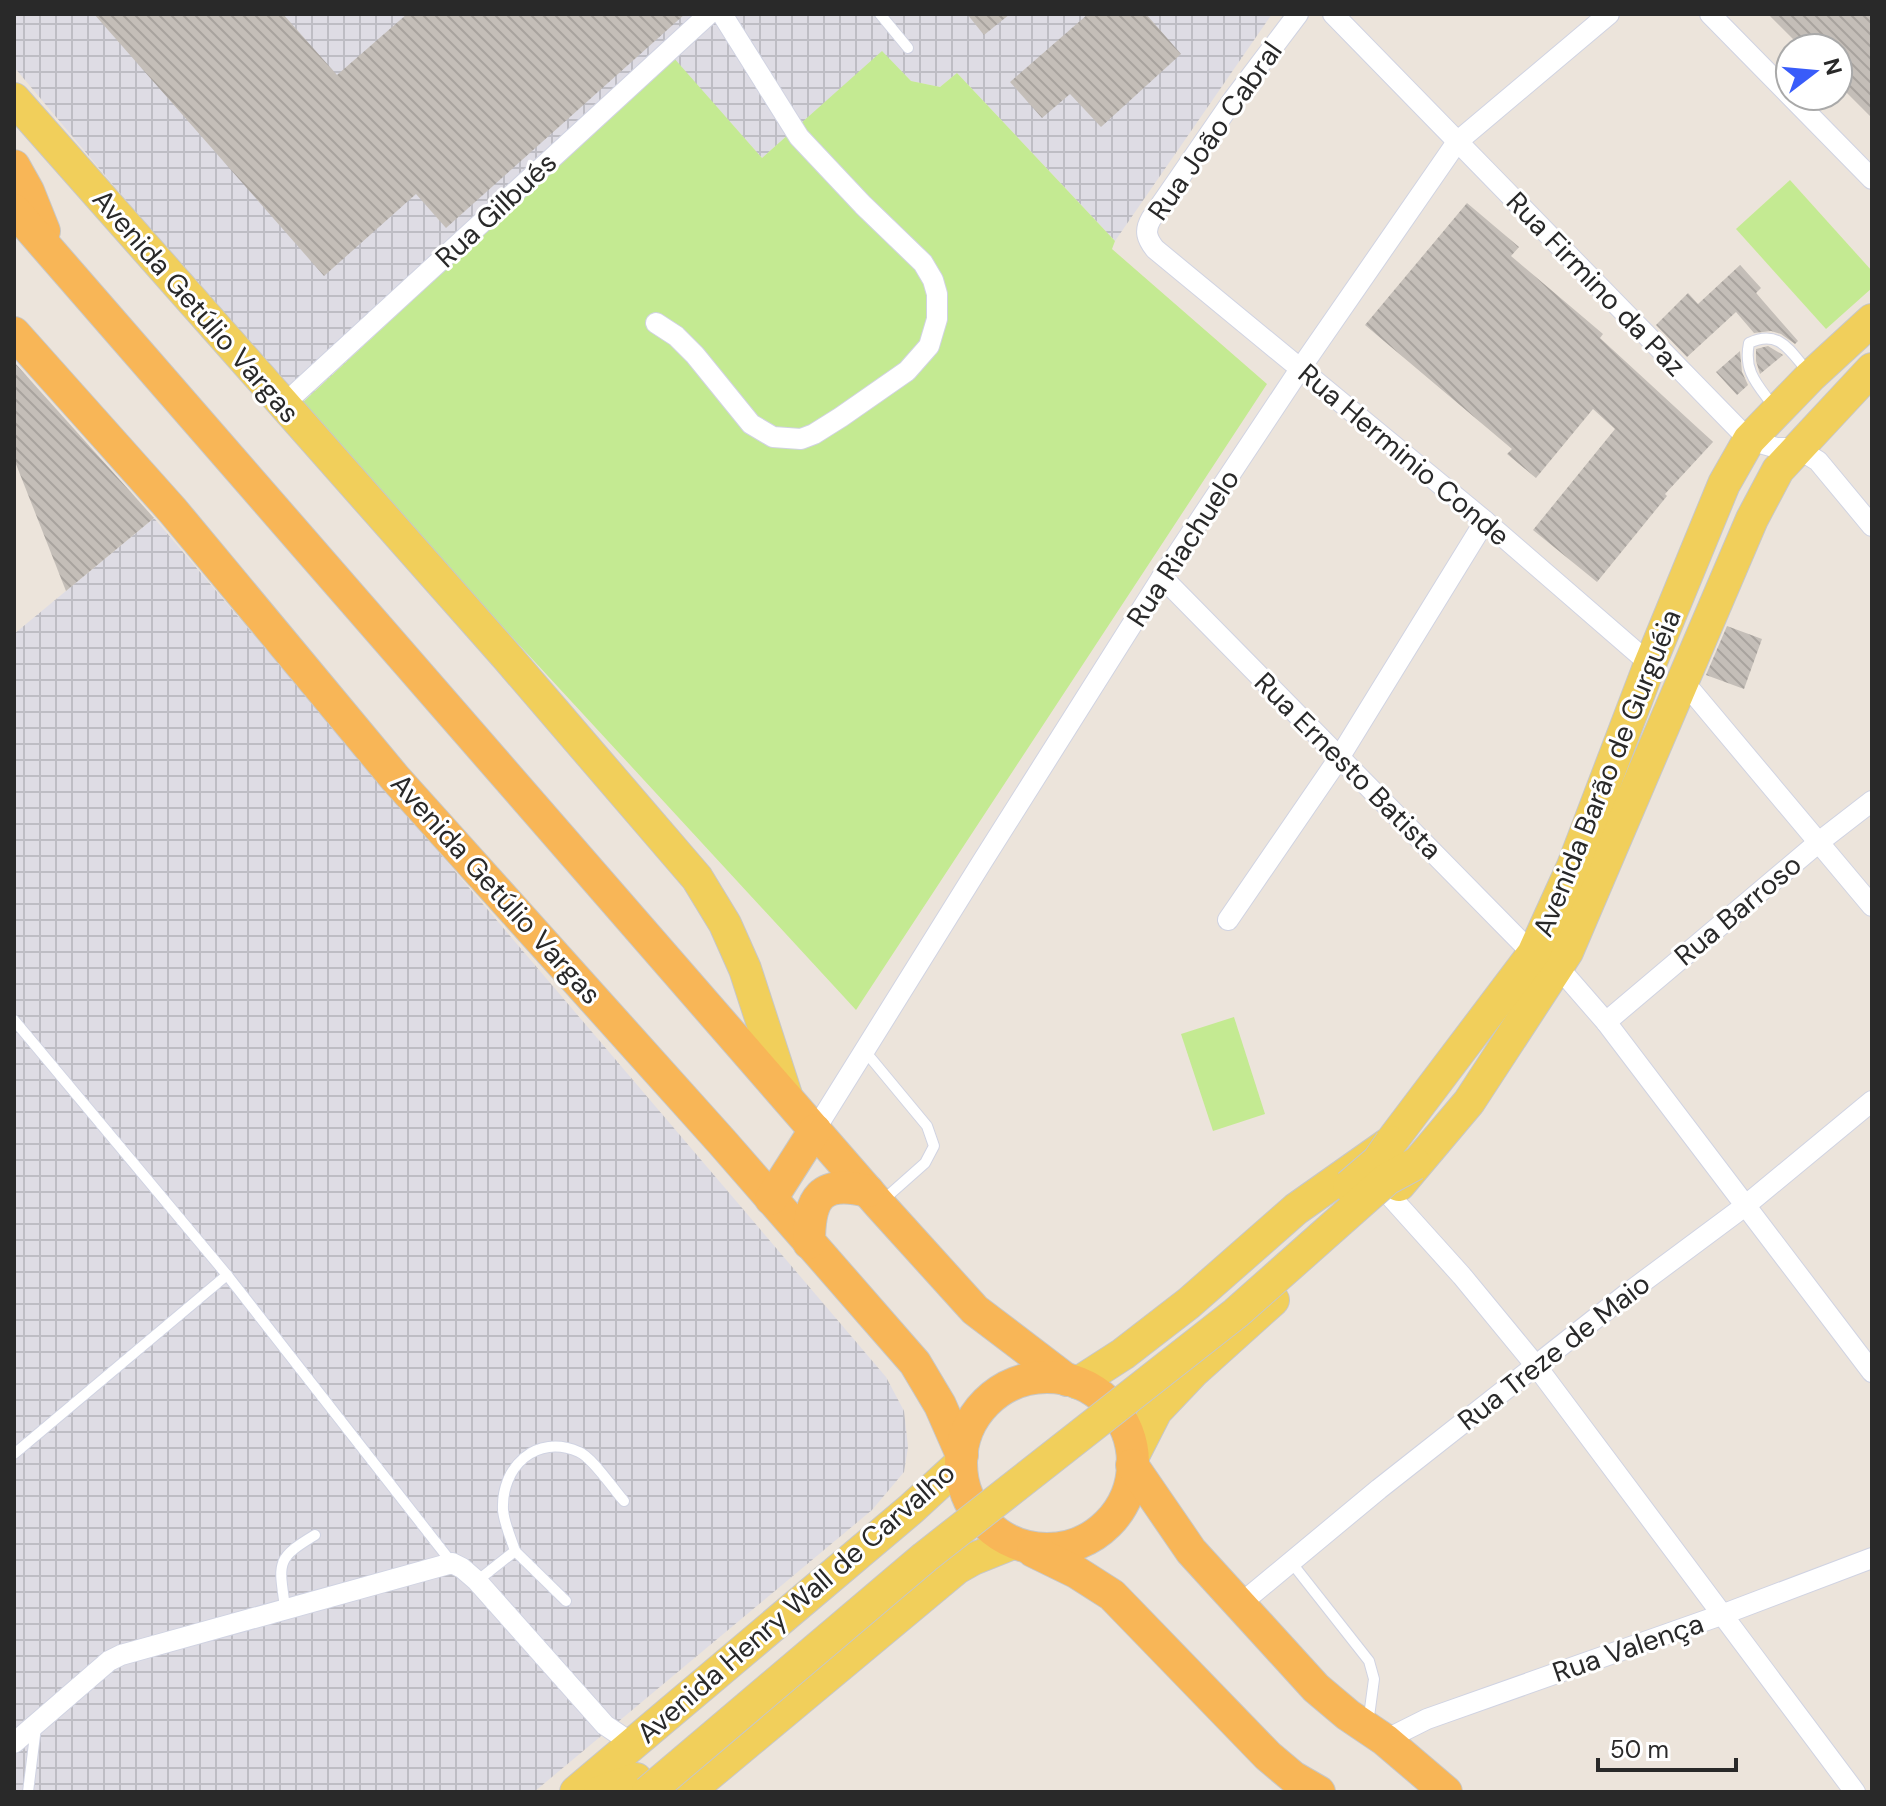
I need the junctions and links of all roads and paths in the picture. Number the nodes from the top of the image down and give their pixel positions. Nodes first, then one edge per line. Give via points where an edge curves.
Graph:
1 (709, 14) edge
2 (722, 14) edge
3 (880, 14) edge
4 (1298, 14) edge
5 (1333, 14) edge
6 (1609, 14) edge
7 (1710, 14) edge
8 (908, 48) dead end
9 (14, 99) edge
10 (1457, 142) junction
11 (14, 166) edge
12 (1872, 179) edge
13 (14, 210) edge
14 (1155, 249) joint
15 (53, 253) junction
16 (1872, 320) edge
17 (656, 323) dead end
18 (14, 333) edge
19 (1300, 369) junction
20 (1872, 369) edge
21 (1811, 376) junction
22 (283, 405) junction
23 (1778, 412) junction
24 (1749, 440) junction
25 (1797, 448) junction
26 (1485, 521) junction
27 (1872, 526) edge
28 (1162, 577) junction
29 (1650, 664) junction
30 (1684, 682) junction
31 (1339, 758) junction
32 (1872, 801) edge
33 (1819, 842) junction
34 (1872, 906) edge
35 (1228, 920) dead end
36 (1546, 961) junction
37 (14, 1020) edge
38 (1606, 1022) junction
39 (864, 1050) junction
40 (786, 1095) junction
41 (1872, 1101) edge
42 (815, 1130) junction
43 (1391, 1142) junction
44 (1415, 1164) junction
45 (1390, 1196) junction
46 (874, 1198) junction
47 (771, 1199) junction
48 (1745, 1206) junction
49 (809, 1243) junction
50 (227, 1275) junction
51 (1537, 1367) junction
52 (1872, 1372) edge
53 (1072, 1381) junction
54 (14, 1454) edge
55 (962, 1459) junction
56 (1131, 1471) junction
57 (624, 1501) dead end
58 (315, 1535) dead end
59 (1016, 1543) junction
60 (515, 1551) junction
61 (1872, 1558) edge
62 (1291, 1562) junction
63 (452, 1563) junction
64 (477, 1581) junction
65 (566, 1601) dead end
66 (1238, 1606) junction
67 (285, 1607) junction
68 (1724, 1614) junction
69 (36, 1725) junction
70 (1376, 1733) junction
71 (14, 1743) edge
72 (633, 1744) junction
73 (642, 1785) edge
74 (28, 1792) edge
75 (576, 1792) edge
76 (600, 1792) edge
77 (688, 1792) edge
78 (1319, 1792) edge
79 (1446, 1792) edge
80 (1855, 1792) edge

1 - 22 street, Rua Gilbués
2 - 17 street via 799,137 923,263 937,294 937,319 929,346 907,371 801,439 773,437 751,424 695,355
3 - 8 lane
4 - 14 street, Rua João Cabral via 1151,219 1147,236
5 - 10 street, Rua Firmino da Paz
6 - 10 street, Rua Riachuelo
7 - 12 street
9 - 22 main road, Avenida Getúlio Vargas
10 - 19 street, Rua Riachuelo
10 - 24 street, Rua Firmino da Paz
11 - 15 highway
13 - 15 highway, Avenida Getúlio Vargas
14 - 19 street, Rua Herminio Conde
15 - 40 highway, Avenida Getúlio Vargas
16 - 21 main road, Avenida Barão de Gurguéia
18 - 47 highway, Avenida Getúlio Vargas via 173,511 395,778
19 - 26 street, Rua Herminio Conde
19 - 28 street, Rua Riachuelo
20 - 25 main road, Avenida Barão de Gurguéia
21 - 23 main road, Avenida Barão de Gurguéia
21 - 23 lane via 1778,338 1763,336 1749,343 1745,360
22 - 40 main road, Avenida Getúlio Vargas via 697,878 745,969
23 - 24 main road, Avenida Barão de Gurguéia
24 - 25 street
24 - 29 main road, Avenida Barão de Gurguéia via 1724,484
25 - 27 street via 1818,461
25 - 30 main road, Avenida Barão de Gurguéia via 1778,470 1752,519
26 - 29 street, Rua Herminio Conde
26 - 31 street
28 - 31 street, Rua Ernesto Batista
28 - 39 street, Rua Riachuelo
29 - 36 main road, Avenida Barão de Gurguéia via 1573,866
30 - 33 street
30 - 36 main road, Avenida Barão de Gurguéia
31 - 35 street
31 - 36 street, Rua Ernesto Batista
32 - 33 street, Rua Barroso
33 - 34 street
33 - 38 street, Rua Barroso
36 - 38 street, Rua Ernesto Batista
36 - 43 main road, Avenida Barão de Gurguéia
36 - 44 main road, Avenida Barão de Gurguéia via 1469,1102
37 - 50 lane
38 - 48 street, Rua Ernesto Batista
39 - 42 street, Rua Riachuelo
39 - 46 lane via 927,1126 934,1146 925,1163
40 - 42 highway, Avenida Getúlio Vargas
41 - 48 street, Rua Treze de Maio
42 - 46 highway, Avenida Getúlio Vargas
42 - 47 highway
43 - 53 main road, Avenida Barão de Gurguéia via 1296,1209 1123,1354
43 - 73 main road, bridge via 1378,1161 1232,1293 977,1495
44 - 45 main road, Avenida Barão de Gurguéia
44 - 73 main road, bridge via 1387,1179 1236,1313
45 - 51 street
45 - 56 main road, Avenida Barão de Gurguéia via 1174,1391 1156,1411
46 - 49 highway via 841,1186 822,1194 812,1206
46 - 53 highway, Avenida Getúlio Vargas via 975,1310
47 - 49 highway, Avenida Getúlio Vargas
48 - 51 street, Rua Treze de Maio
48 - 52 street, Rua Ernesto Batista
49 - 55 highway, Avenida Getúlio Vargas via 915,1363
50 - 54 lane
50 - 63 lane
51 - 62 street, Rua Treze de Maio
51 - 68 street
53 - 55 highway, Avenida Henry Wall de Carvalho via 1034,1378 1007,1387 985,1403 969,1427
53 - 56 highway, Avenida Getúlio Vargas via 1093,1390 1116,1412 1130,1440
55 - 59 highway, Avenida Getúlio Vargas via 965,1488 975,1511
55 - 72 main road, Avenida Henry Wall de Carvalho
56 - 59 highway via 1114,1519 1088,1540 1043,1550
56 - 66 highway, Avenida Getúlio Vargas
57 - 60 lane via 581,1452 551,1445 524,1456 505,1489 503,1511
58 - 67 lane via 283,1558
59 - 77 main road via 957,1568
59 - 78 highway, Avenida Getúlio Vargas via 1112,1595 1268,1756
60 - 64 lane
60 - 65 lane
61 - 68 street, Rua Valença
62 - 66 street, Rua Treze de Maio
62 - 70 lane via 1369,1661
63 - 64 street
63 - 67 street
64 - 72 street via 605,1725
66 - 70 highway, Avenida Getúlio Vargas via 1316,1688
67 - 69 street via 121,1655
68 - 70 street, Rua Valença
68 - 80 street
69 - 71 street
69 - 74 lane
70 - 79 highway, Avenida Getúlio Vargas
72 - 75 main road, Avenida Henry Wall de Carvalho
73 - 76 main road

